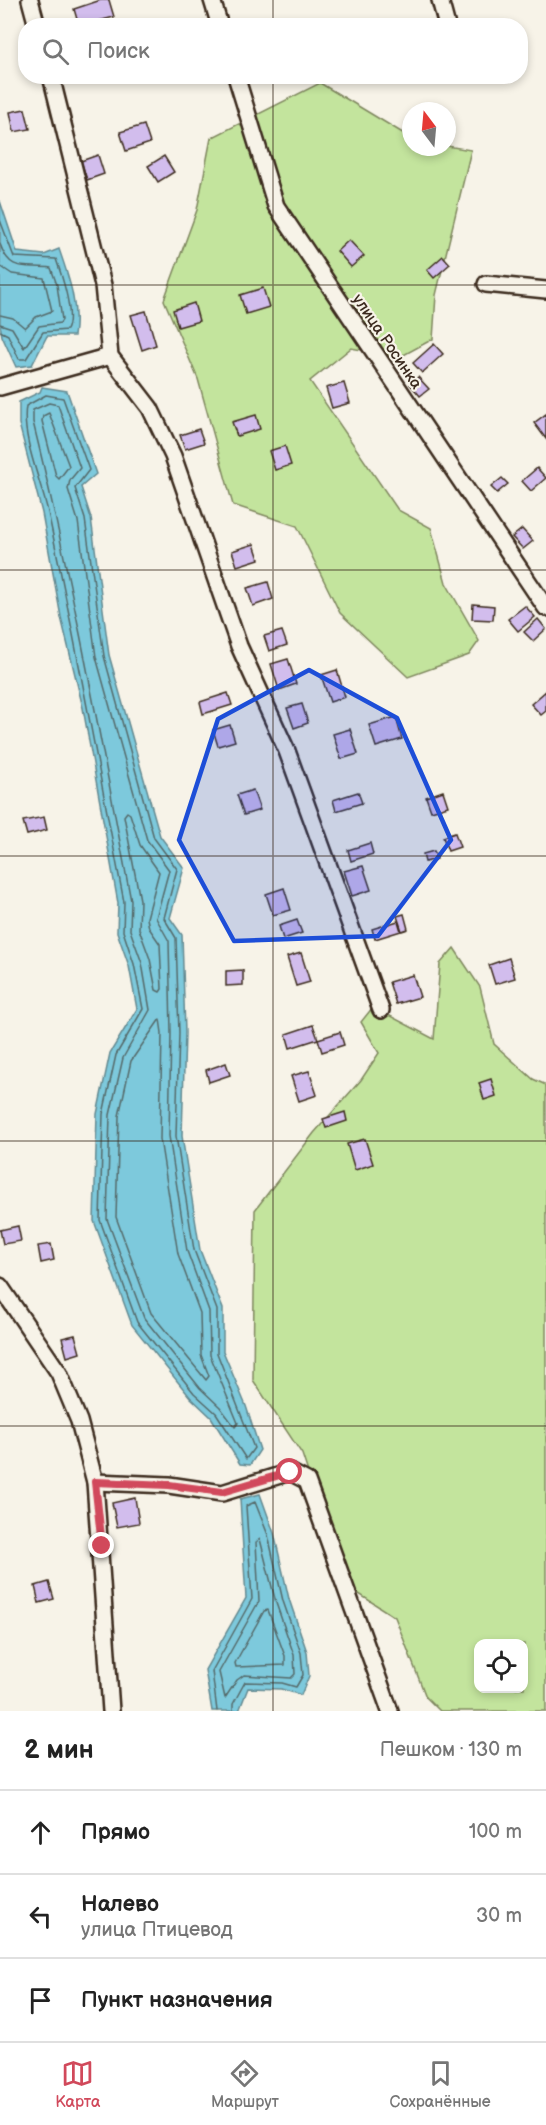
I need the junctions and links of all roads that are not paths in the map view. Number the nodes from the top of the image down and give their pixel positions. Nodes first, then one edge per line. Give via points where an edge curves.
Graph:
1 (30, 0) edge
2 (212, 0) edge
3 (440, 0) edge
4 (35, 18) edge
5 (218, 18) edge
6 (445, 18) edge
7 (53, 84) edge
8 (238, 84) edge
9 (486, 284) dead end
10 (546, 290) edge
11 (110, 356) junction
12 (0, 387) edge
13 (546, 608) edge
14 (381, 1010) dead end
15 (0, 1286) edge
16 (95, 1482) junction
17 (111, 1711) edge
18 (390, 1711) edge

1 - 4 street
2 - 5 street
3 - 6 street
7 - 11 street via 103,285
8 - 13 street, улица Росинка via 276,206
9 - 10 street
11 - 12 street
11 - 14 street via 150,408 173,456 239,646 287,751
15 - 16 street via 59,1373 80,1421
16 - 17 street
16 - 18 street via 222,1492 290,1472 307,1481

